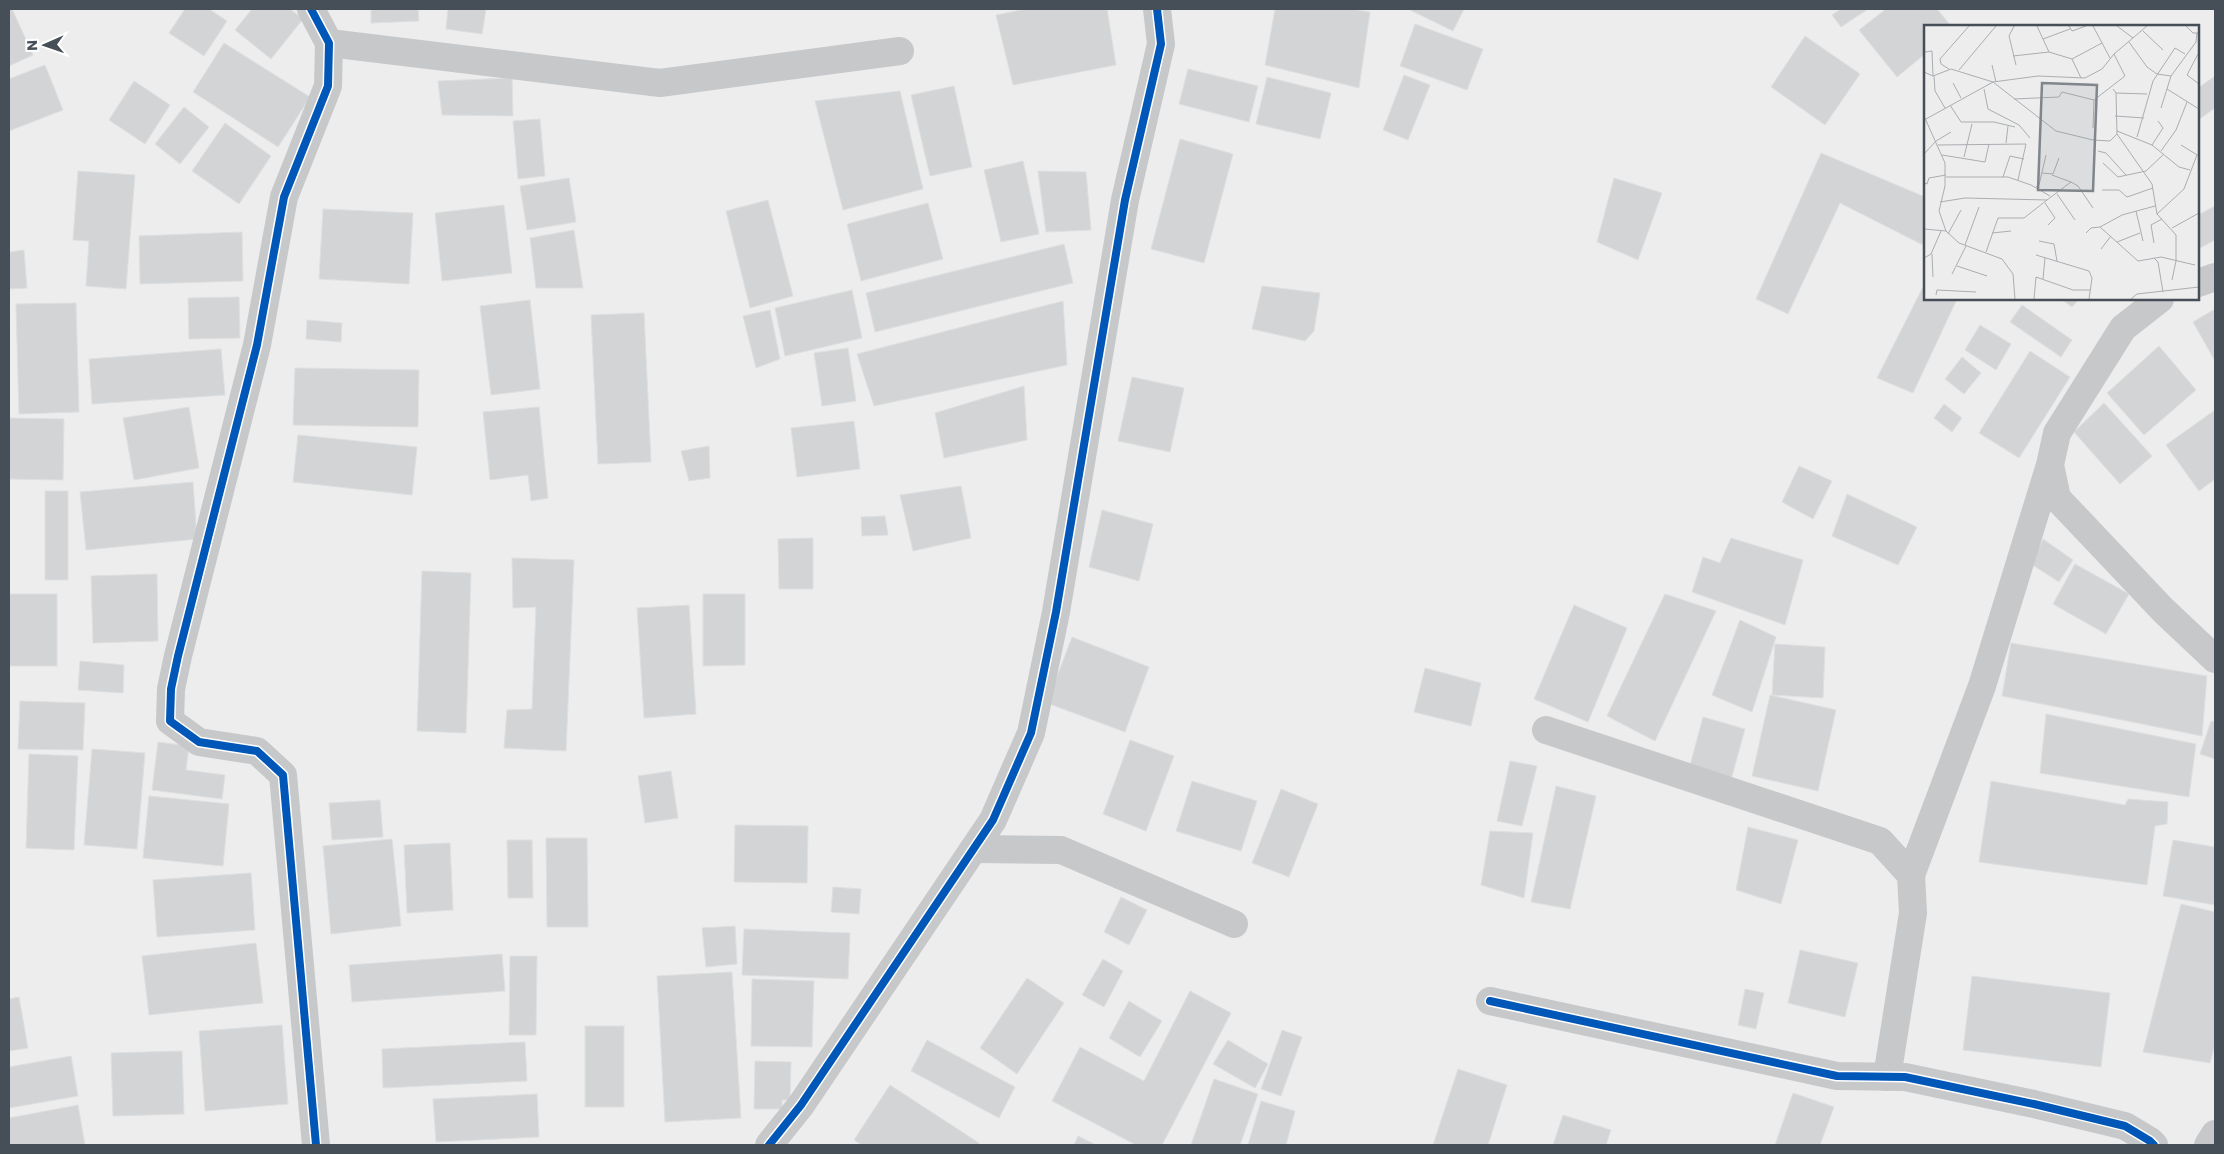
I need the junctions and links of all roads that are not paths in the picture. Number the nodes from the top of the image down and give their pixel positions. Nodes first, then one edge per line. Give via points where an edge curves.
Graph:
1 (311, 9) edge
2 (1157, 9) edge
3 (329, 43) junction
4 (900, 51) dead end
5 (2215, 277) edge
6 (2199, 284) edge
7 (2159, 300) edge
8 (2050, 465) junction
9 (2215, 659) edge
10 (1546, 730) dead end
11 (974, 849) junction
12 (1910, 875) junction
13 (1234, 924) dead end
14 (1490, 1001) dead end
15 (1887, 1077) junction
16 (2215, 1134) edge
17 (316, 1145) edge
18 (770, 1145) edge
19 (2154, 1145) edge
20 (2208, 1145) edge

1 - 3 street
2 - 11 street via 1161,44 1126,200 1056,612 1031,733 993,820
3 - 4 street via 660,82
3 - 17 street via 328,86 284,197 257,345 178,656 170,721 199,742 257,751 283,775
5 - 6 street
7 - 8 street via 2123,328 2057,433
8 - 9 street via 2057,498 2163,610
8 - 12 street via 1982,686
10 - 12 street via 1880,841
11 - 13 street via 1061,850
11 - 18 street via 801,1105
12 - 15 street via 1913,913
14 - 15 street via 1837,1076
15 - 19 street via 1914,1079 2125,1126
16 - 20 street

